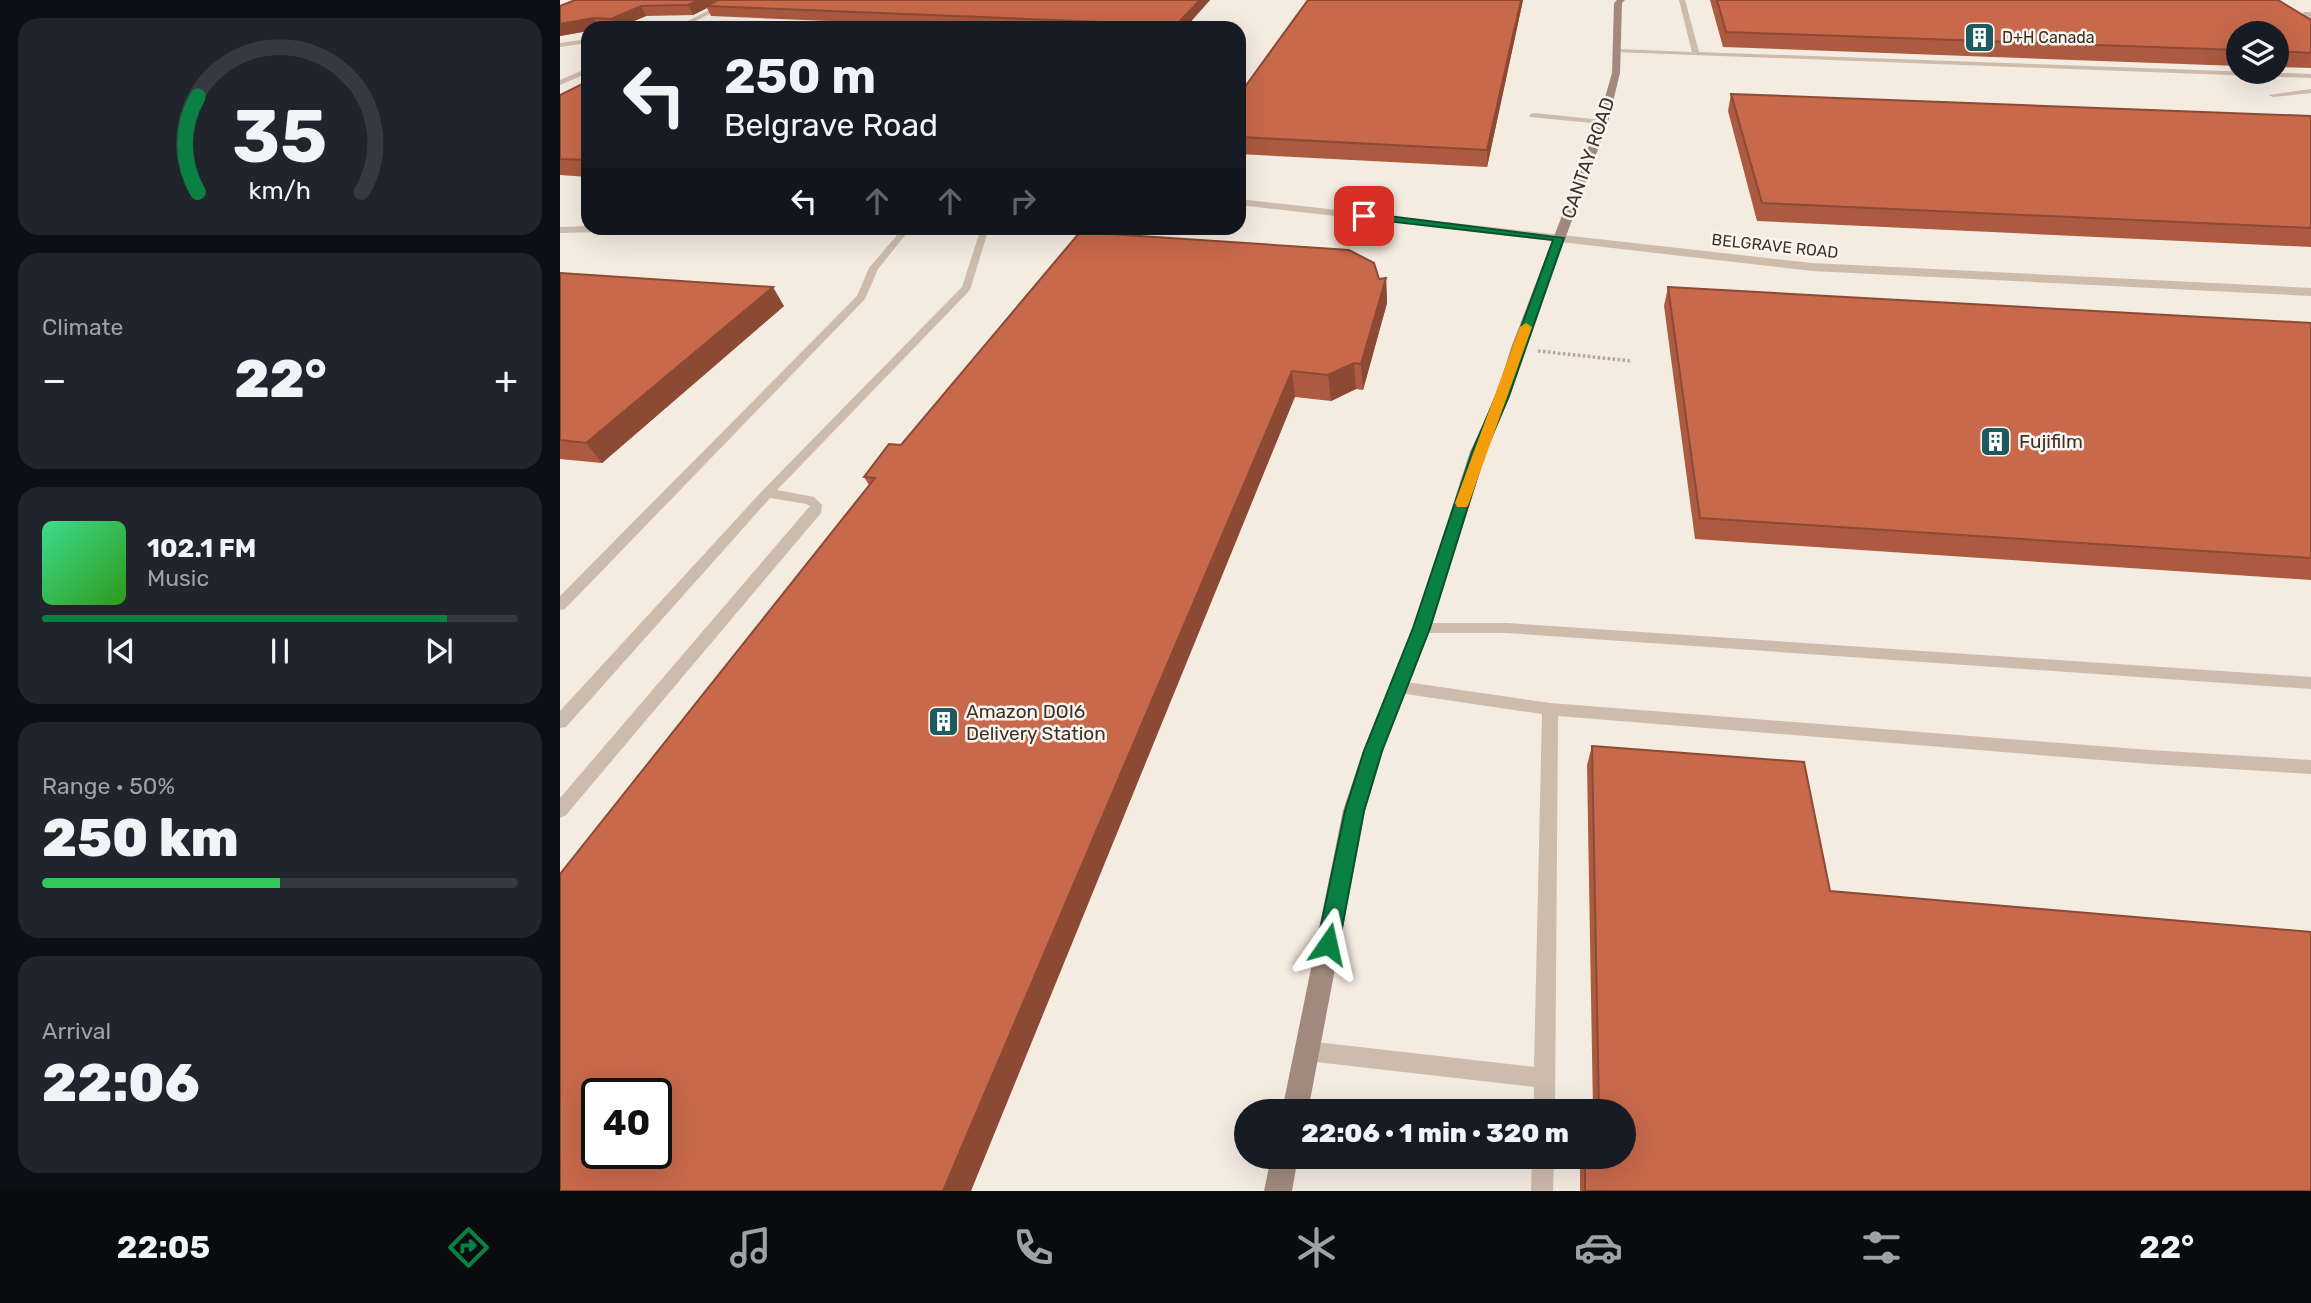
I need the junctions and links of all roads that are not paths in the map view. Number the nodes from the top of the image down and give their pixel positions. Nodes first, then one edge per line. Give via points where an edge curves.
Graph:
1 (734, 0) edge
2 (1682, 0) edge
3 (1618, 1) edge
4 (691, 21) edge
5 (581, 42) edge
6 (560, 45) edge
7 (1617, 51) junction
8 (1696, 54) junction
9 (581, 74) edge
10 (2311, 76) edge
11 (560, 83) edge
12 (2311, 90) edge
13 (2273, 95) dead end
14 (1533, 116) dead end
15 (1603, 122) junction
16 (1246, 203) edge
17 (581, 229) edge
18 (560, 230) edge
19 (900, 235) edge
20 (983, 235) edge
21 (1559, 238) junction
22 (2311, 292) edge
23 (767, 493) junction
24 (560, 605) edge
25 (1422, 628) junction
26 (2311, 683) edge
27 (1399, 687) junction
28 (1550, 709) junction
29 (560, 722) edge
30 (2311, 767) edge
31 (560, 810) edge
32 (1307, 1051) junction
33 (1544, 1079) junction
34 (1297, 1099) edge
35 (1544, 1099) edge
36 (1283, 1169) edge
37 (1543, 1169) edge
38 (1278, 1191) edge
39 (1542, 1191) edge

1 - 4 lane
2 - 8 lane
3 - 7 street, CANTAY ROAD
5 - 6 lane
7 - 8 lane
7 - 15 street, CANTAY ROAD
8 - 10 lane
9 - 11 lane
12 - 13 lane
14 - 15 lane
15 - 21 street, CANTAY ROAD
16 - 21 street, BELGRAVE ROAD
17 - 18 street
19 - 24 lane via 874,268 861,297
20 - 23 lane via 967,288
21 - 22 street, BELGRAVE ROAD via 1812,267
21 - 25 street, CANTAY ROAD via 1503,396 1478,452
23 - 29 lane
23 - 31 lane via 810,500 816,510
25 - 26 lane via 1520,628
25 - 27 street, CANTAY ROAD
27 - 28 lane
27 - 32 street, CANTAY ROAD via 1354,811
28 - 30 lane
28 - 33 lane
32 - 33 lane
32 - 34 street, CANTAY ROAD
33 - 35 lane
36 - 38 street
37 - 39 lane

